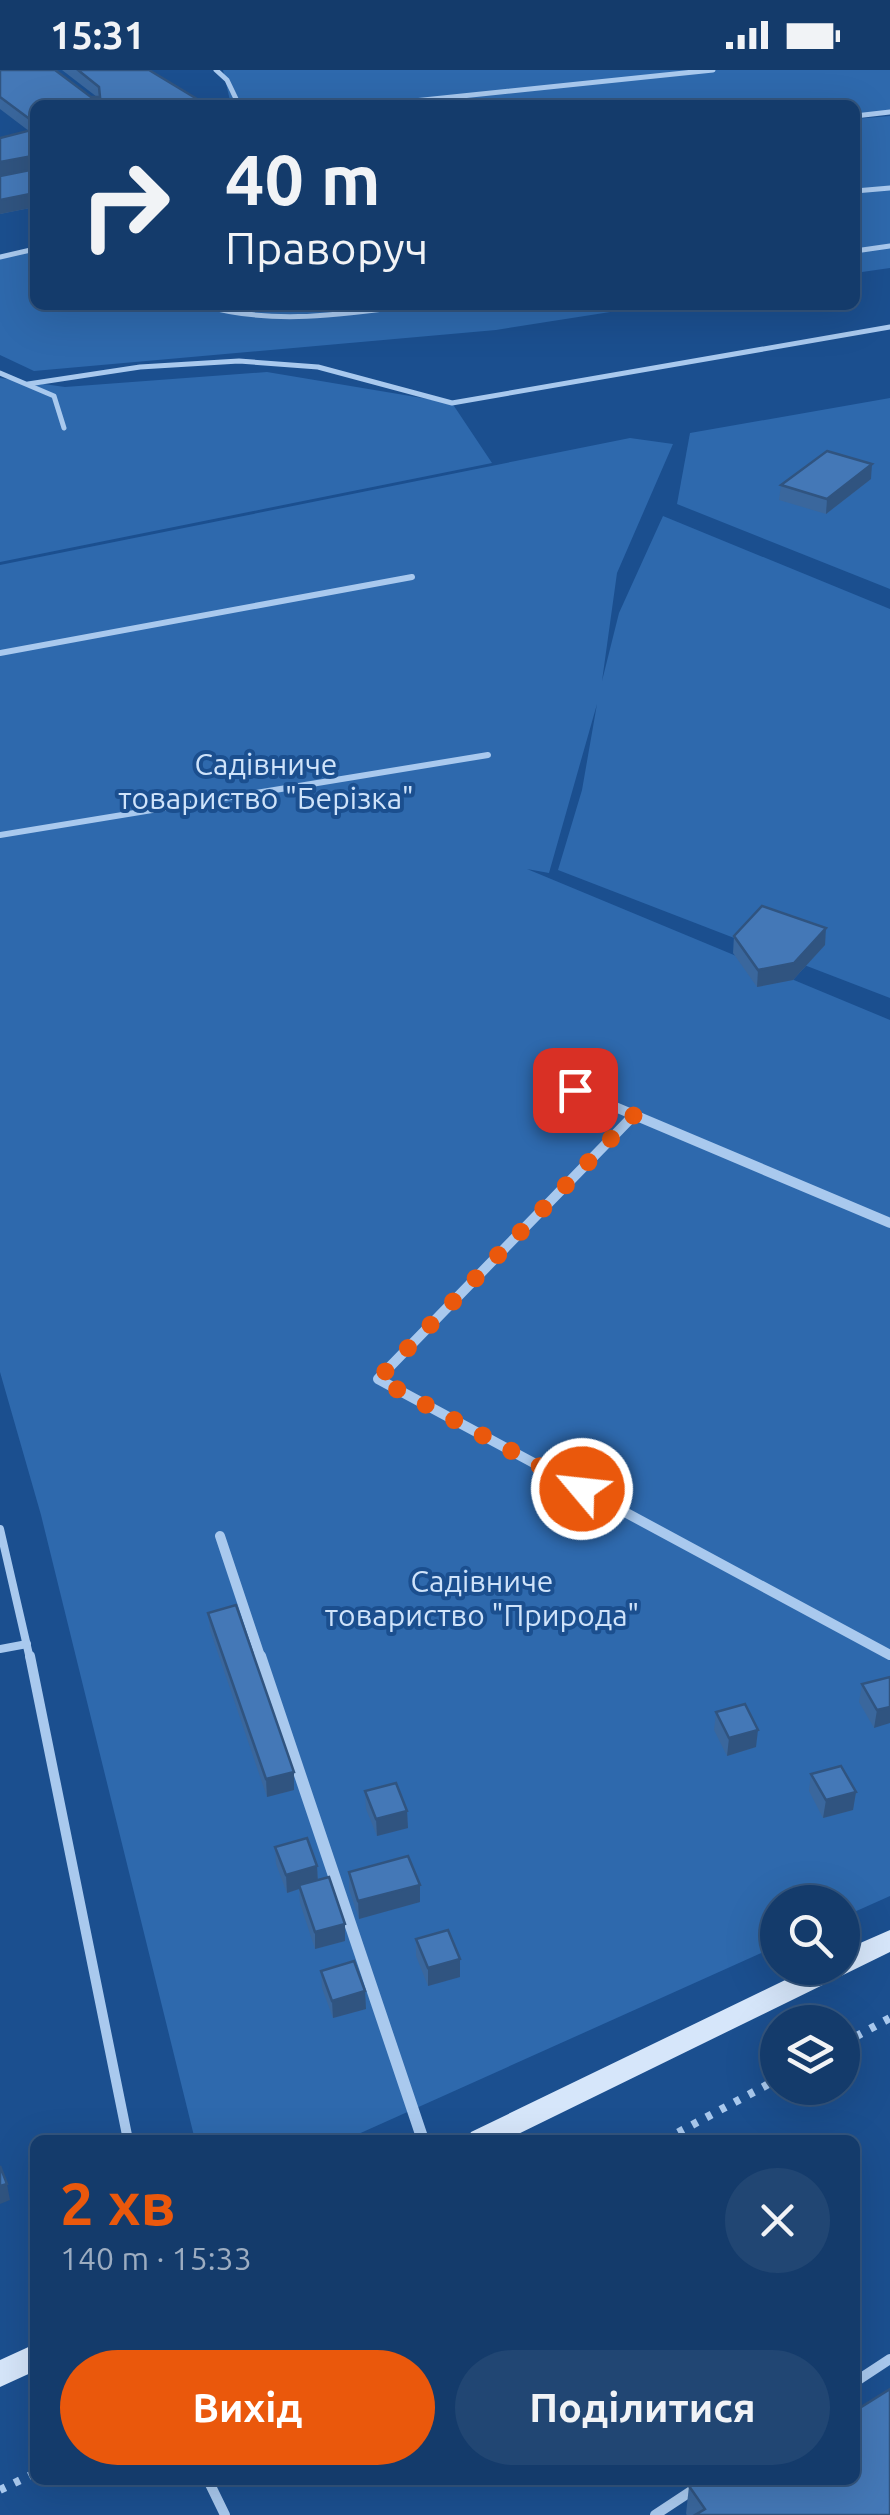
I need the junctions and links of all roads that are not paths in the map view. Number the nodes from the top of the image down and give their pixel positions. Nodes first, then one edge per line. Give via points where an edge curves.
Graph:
1 (216, 70) edge
2 (714, 70) edge
3 (236, 100) edge
4 (423, 100) edge
5 (890, 112) edge
6 (860, 115) edge
7 (890, 188) edge
8 (860, 191) edge
9 (890, 246) edge
10 (860, 250) edge
11 (30, 252) edge
12 (0, 257) edge
13 (215, 310) edge
14 (376, 310) edge
15 (890, 328) edge
16 (0, 372) edge
17 (28, 384) junction
18 (64, 428) dead end
19 (412, 577) dead end
20 (0, 653) edge
21 (488, 755) dead end
22 (0, 835) edge
23 (575, 1090) dead end
24 (634, 1115) junction
25 (890, 1222) edge
26 (0, 1528) edge
27 (220, 1536) dead end
28 (2, 1547) edge
29 (27, 1644) junction
30 (0, 1649) edge
31 (890, 1654) edge
32 (890, 1940) edge
33 (860, 1954) edge
34 (798, 1985) edge
35 (127, 2135) edge
36 (422, 2135) edge
37 (490, 2135) edge
38 (890, 2359) edge
39 (30, 2360) edge
40 (0, 2374) edge
41 (860, 2379) edge
42 (210, 2485) edge
43 (700, 2485) edge
44 (225, 2515) edge
45 (655, 2515) edge

1 - 3 lane
2 - 4 lane
5 - 6 lane
7 - 8 lane
9 - 10 lane
11 - 12 lane
13 - 14 lane via 312,318
15 - 17 lane via 452,403 318,367 239,361 140,366
16 - 17 lane
17 - 18 lane via 54,396
19 - 20 lane
21 - 22 lane
23 - 24 street
24 - 25 street
24 - 31 street via 378,1379
26 - 28 lane
27 - 36 street
28 - 29 lane
29 - 30 lane
29 - 35 lane
32 - 33 street
34 - 37 street
38 - 41 lane
39 - 40 street
42 - 44 lane
43 - 45 lane

